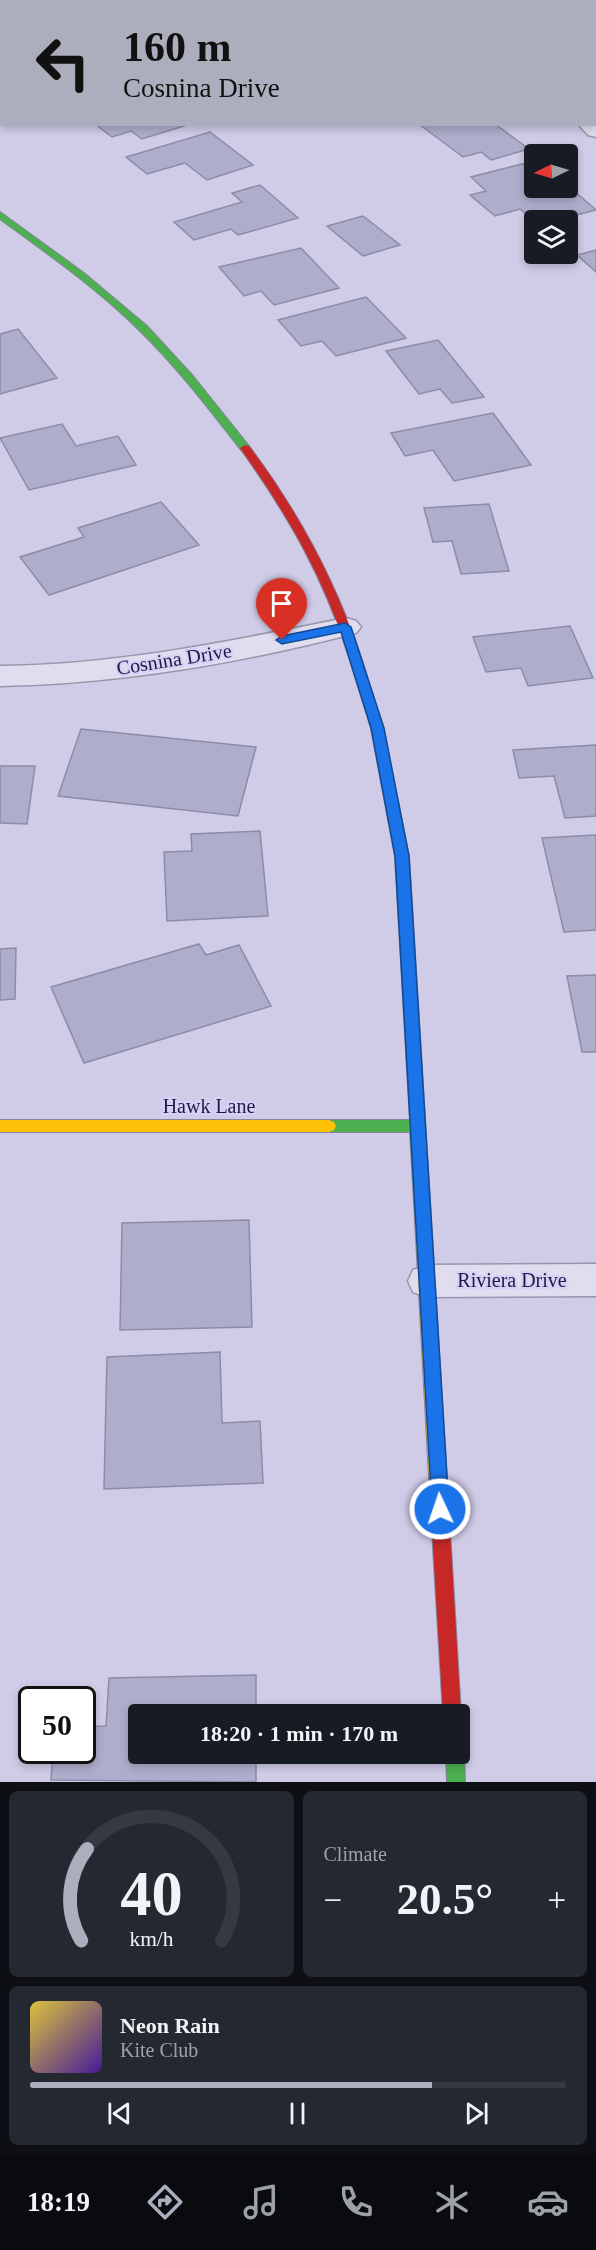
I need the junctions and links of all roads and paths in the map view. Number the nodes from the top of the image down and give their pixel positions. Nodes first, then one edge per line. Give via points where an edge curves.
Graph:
1 (0, 215) edge
2 (345, 627) junction
3 (0, 676) edge
4 (0, 1126) edge
5 (418, 1126) junction
6 (596, 1280) edge
7 (427, 1281) junction
8 (451, 1704) edge
9 (455, 1764) edge
10 (456, 1782) edge

1 - 2 main road via 128,314 186,373 249,453 305,535
2 - 3 street, Cosnina Drive via 198,657 97,670
2 - 5 main road via 377,728 402,856
4 - 5 main road, Hawk Lane
5 - 7 main road
6 - 7 street, Riviera Drive
7 - 8 main road
9 - 10 main road

